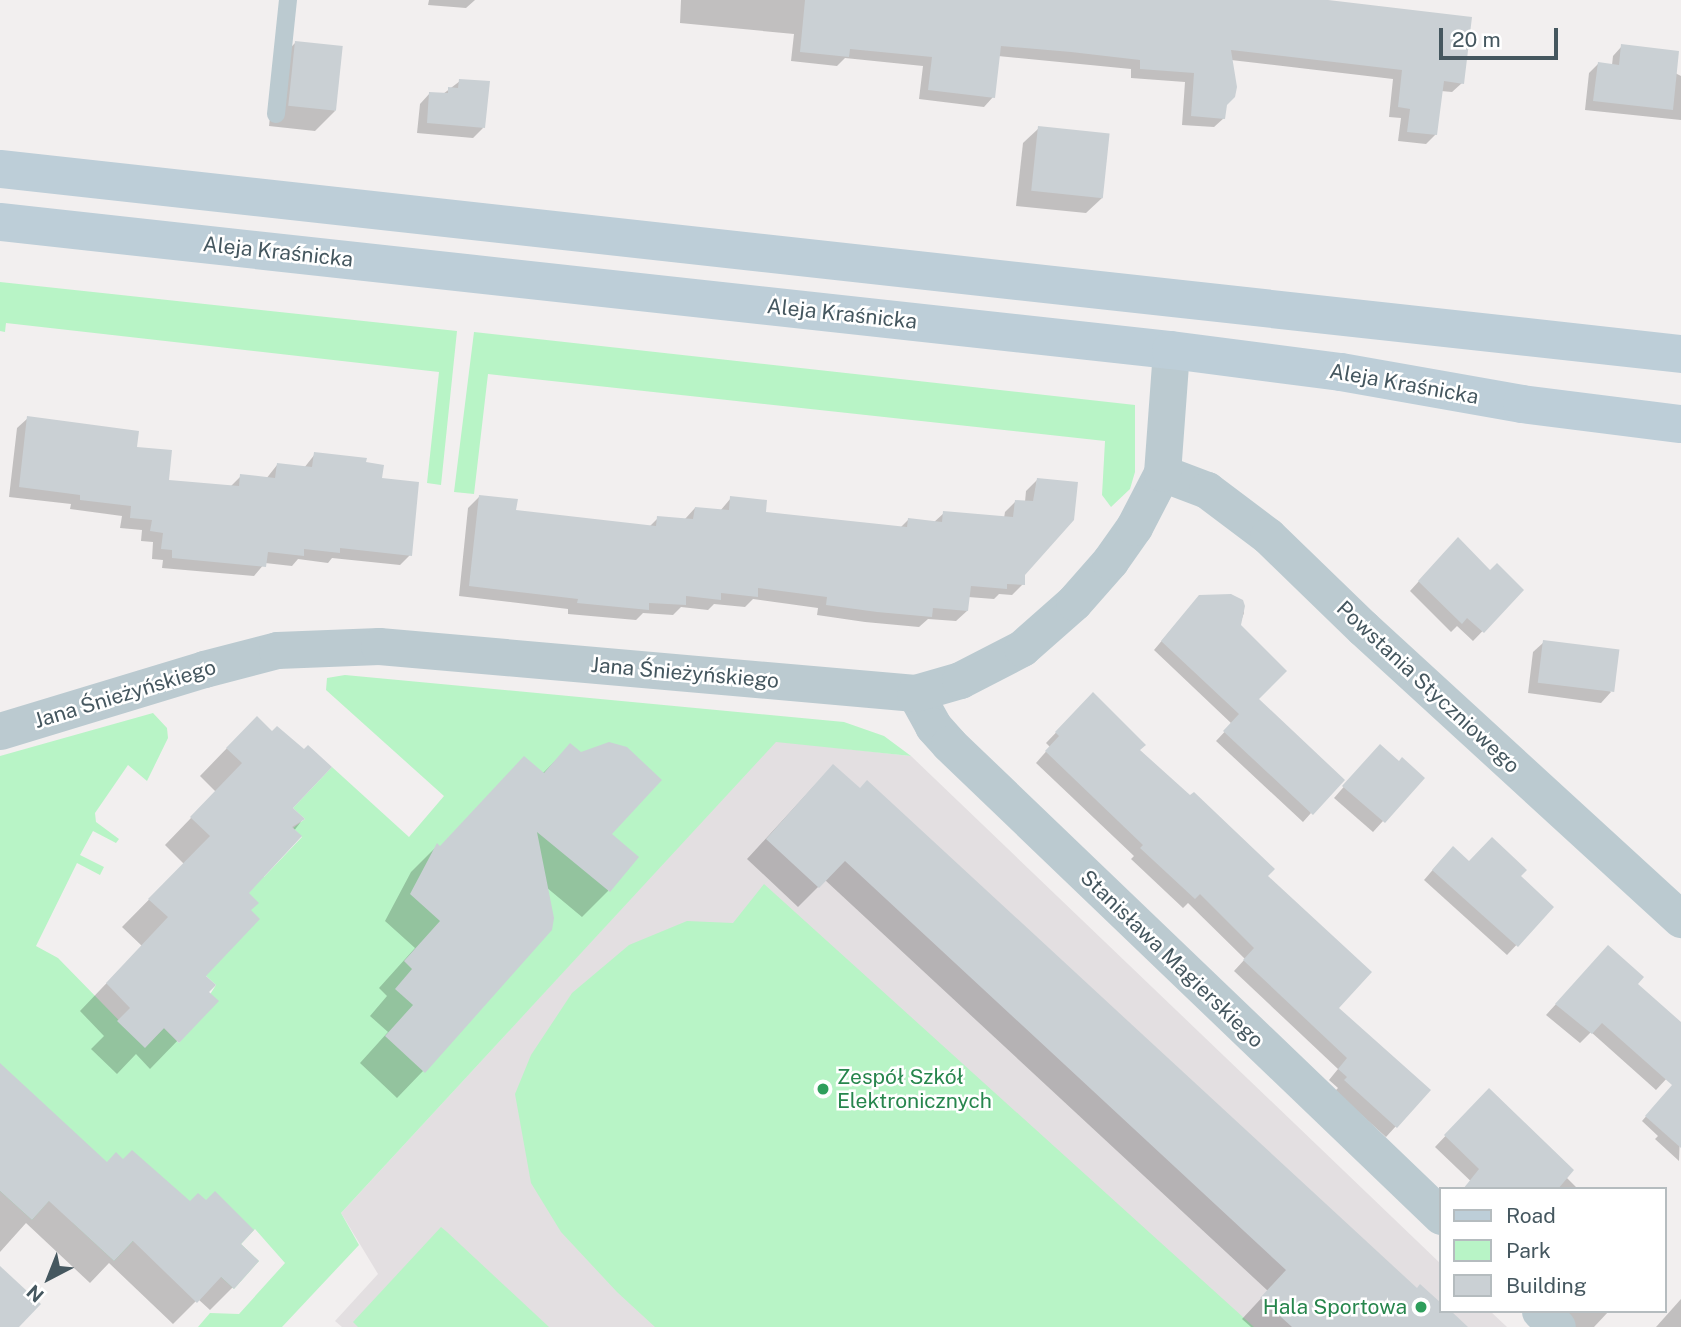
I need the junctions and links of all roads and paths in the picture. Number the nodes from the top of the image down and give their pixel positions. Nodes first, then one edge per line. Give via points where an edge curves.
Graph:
1 (288, 0) edge
2 (276, 114) dead end
3 (0, 169) edge
4 (0, 222) edge
5 (1171, 350) junction
6 (1681, 354) edge
7 (1681, 424) edge
8 (1162, 473) junction
9 (915, 693) junction
10 (0, 731) edge
11 (1681, 919) edge
12 (1440, 1215) edge
13 (1542, 1313) edge
14 (1557, 1327) edge

1 - 2 lane
3 - 6 main road
4 - 5 main road, Aleja Kraśnicka
5 - 7 main road, Aleja Kraśnicka
5 - 8 street, Jana Śnieżyńskiego
8 - 9 street, Jana Śnieżyńskiego via 1135,527 1074,602 1022,648 960,680
8 - 11 street, Powstania Styczniowego via 1206,490 1268,536
9 - 10 street, Jana Śnieżyńskiego via 366,646 277,650
9 - 12 street, Stanisława Magierskiego via 949,744
13 - 14 street

